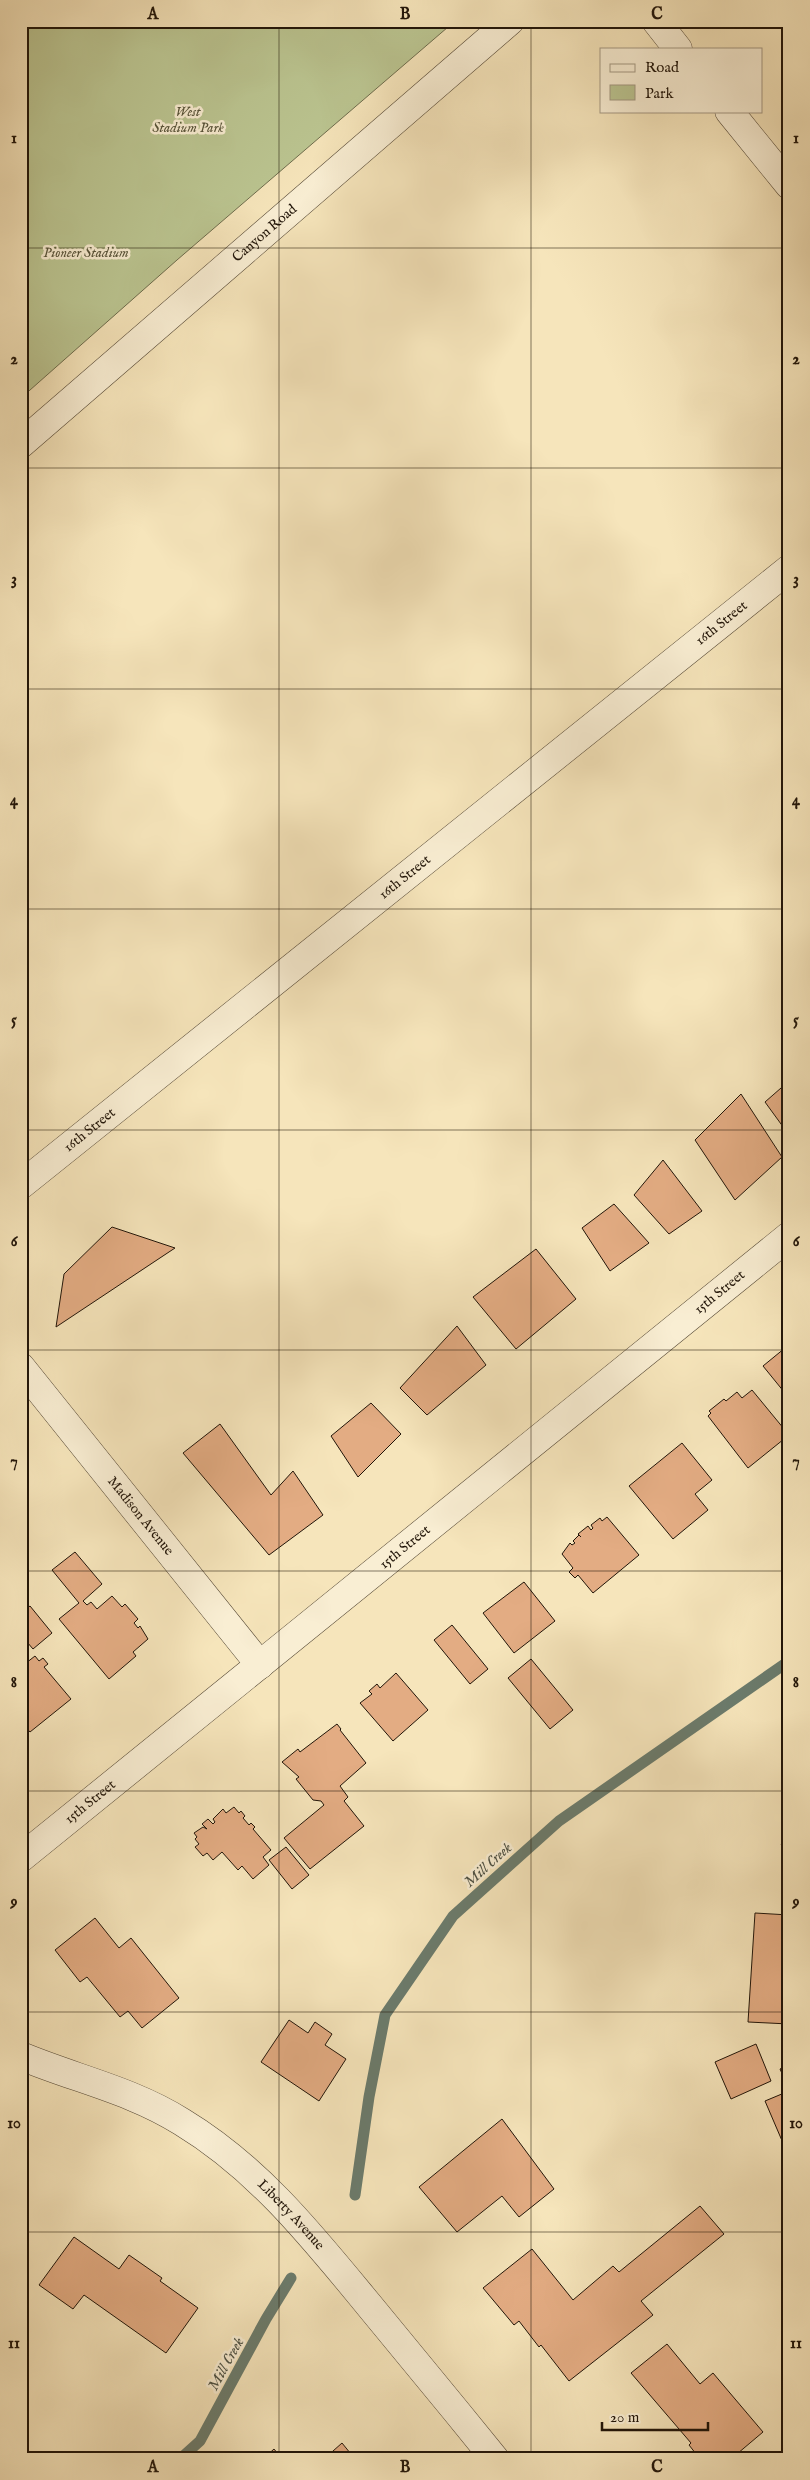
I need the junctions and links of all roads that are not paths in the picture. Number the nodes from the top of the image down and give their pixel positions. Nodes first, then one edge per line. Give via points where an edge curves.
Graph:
1 (510, 21) edge
2 (656, 21) edge
3 (677, 48) edge
4 (730, 112) edge
5 (789, 185) edge
6 (21, 444) edge
7 (789, 569) edge
8 (21, 1185) edge
9 (789, 1236) edge
10 (21, 1367) edge
11 (260, 1665) junction
12 (21, 1858) edge
13 (21, 2056) edge
14 (495, 2459) edge

1 - 6 street, Canyon Road
2 - 3 street
4 - 5 street
7 - 8 street, 16th Street
9 - 11 street, 15th Street
10 - 11 street, Madison Avenue
11 - 12 street, 15th Street
13 - 14 street, Liberty Avenue via 148,2102 221,2147 264,2185 307,2230

